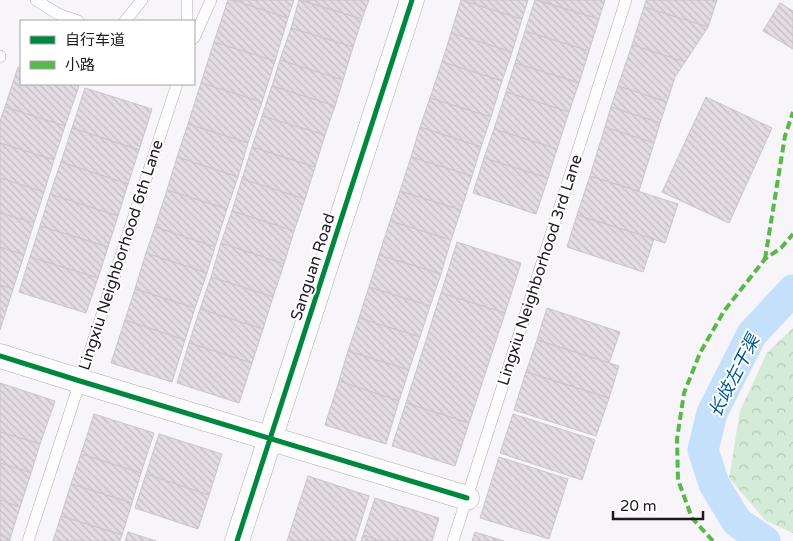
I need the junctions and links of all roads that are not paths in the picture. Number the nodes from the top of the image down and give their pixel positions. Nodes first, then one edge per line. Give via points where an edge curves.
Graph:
1 (36, 0) edge
2 (142, 0) edge
3 (187, 0) edge
4 (212, 0) edge
5 (412, 0) edge
6 (626, 0) edge
7 (75, 20) edge
8 (126, 20) edge
9 (187, 20) edge
10 (195, 36) edge
11 (177, 85) edge
12 (0, 356) edge
13 (80, 381) junction
14 (271, 439) junction
15 (467, 498) junction
16 (28, 541) edge
17 (238, 541) edge
18 (453, 541) edge

1 - 7 lane
2 - 8 lane
3 - 9 lane
4 - 10 lane
5 - 14 street, Sanguan Road
6 - 15 lane, Lingxiu Neighborhood 3rd Lane
11 - 13 lane, Lingxiu Neighborhood 6th Lane
12 - 13 street
13 - 14 street
13 - 16 lane, Lingxiu Neighborhood 6th Lane
14 - 15 street
14 - 17 street, Sanguan Road
15 - 18 lane, Lingxiu Neighborhood 3rd Lane

